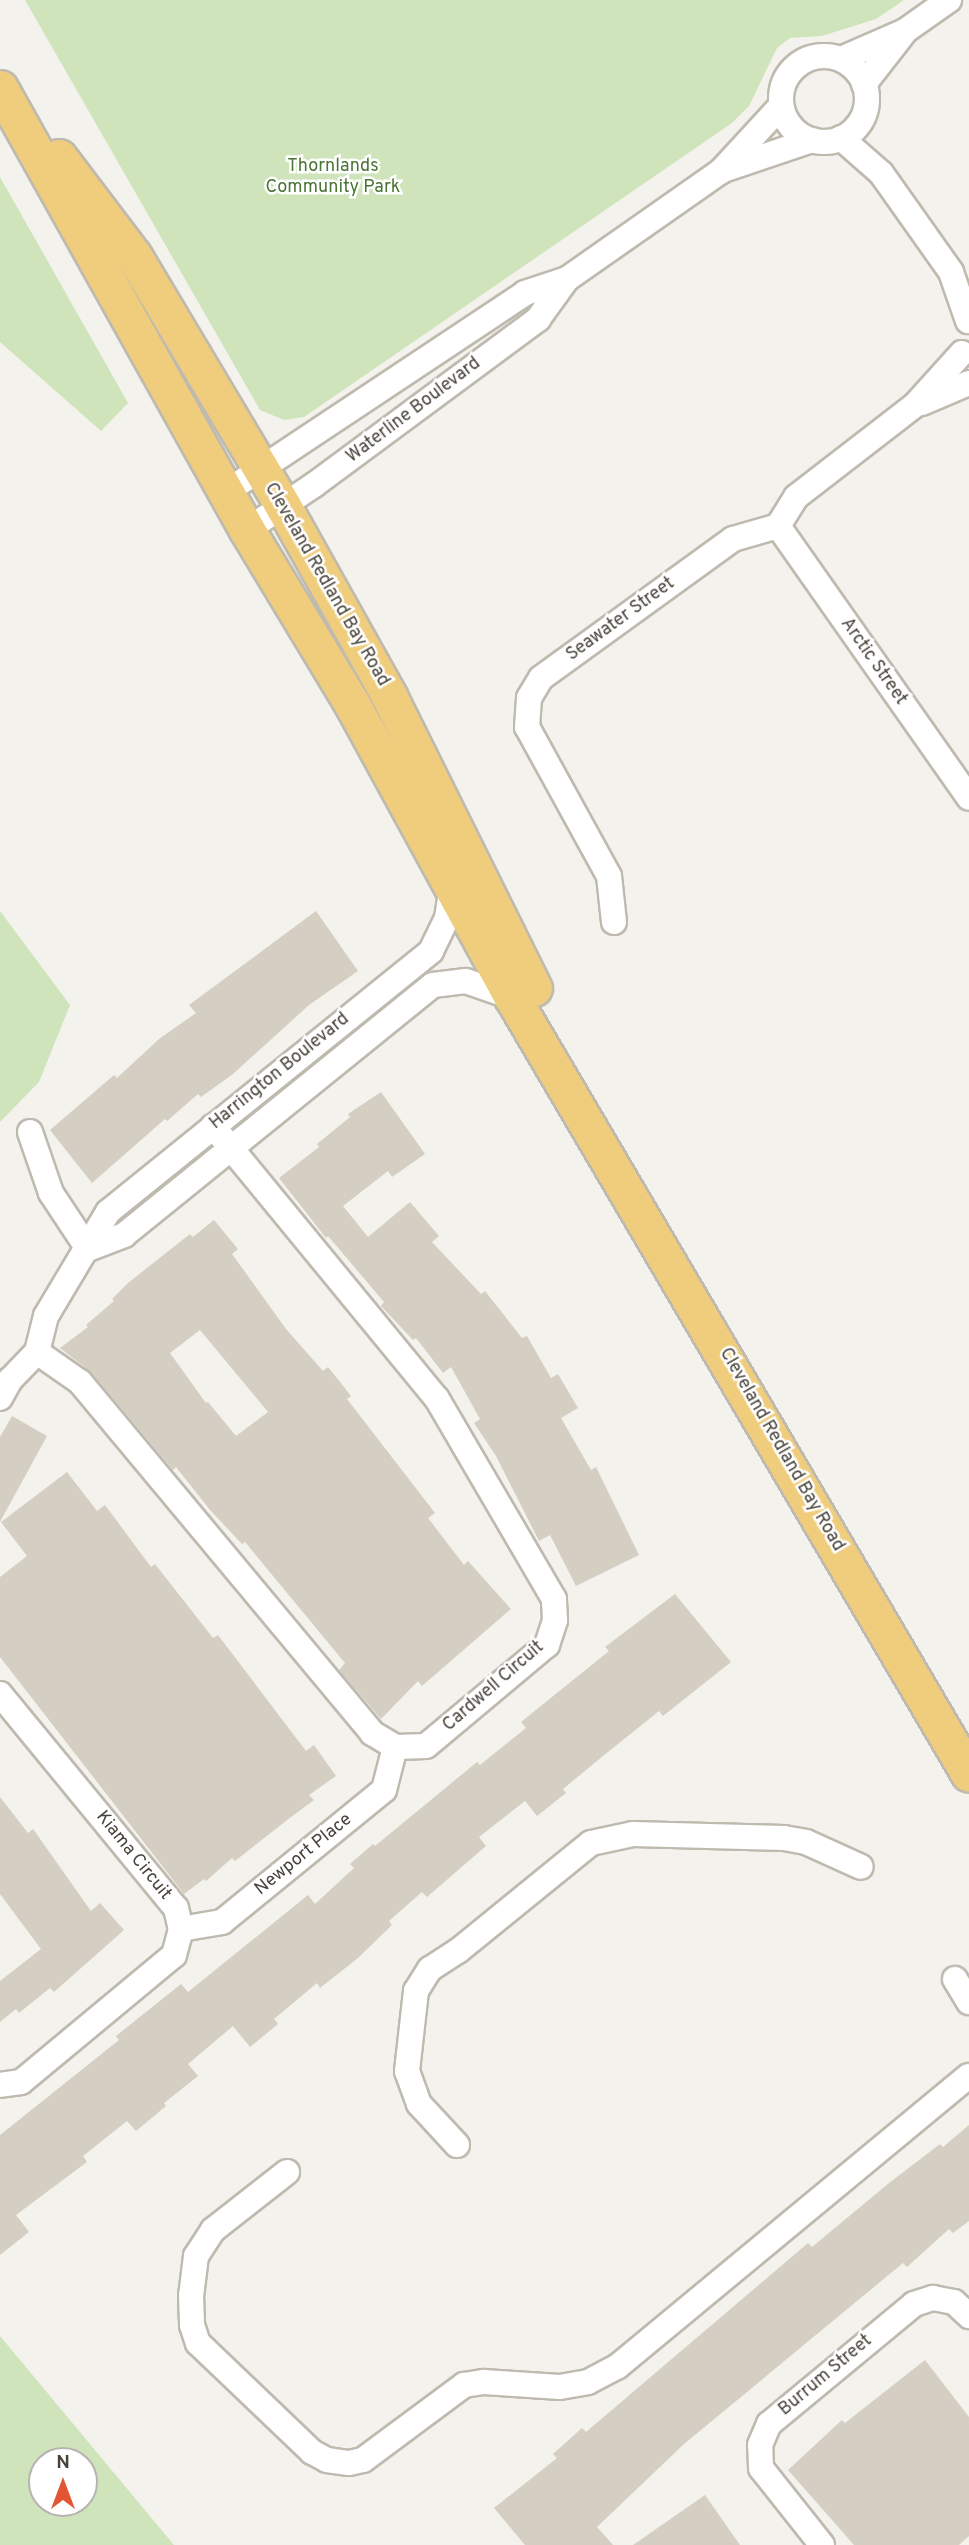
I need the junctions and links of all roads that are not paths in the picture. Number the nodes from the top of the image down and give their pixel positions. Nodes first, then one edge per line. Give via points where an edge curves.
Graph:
1 (949, 0) edge
2 (905, 31) junction
3 (841, 59) junction
4 (0, 78) edge
5 (864, 84) junction
6 (0, 88) edge
7 (781, 106) junction
8 (863, 116) junction
9 (841, 138) junction
10 (812, 140) junction
11 (721, 171) junction
12 (881, 173) junction
13 (960, 278) edge
14 (567, 279) junction
15 (968, 320) edge
16 (965, 360) edge
17 (969, 383) edge
18 (915, 405) junction
19 (260, 471) junction
20 (226, 492) junction
21 (283, 506) junction
22 (778, 526) junction
23 (247, 530) junction
24 (969, 798) edge
25 (452, 886) junction
26 (614, 922) dead end
27 (512, 997) junction
28 (213, 1126) junction
29 (591, 1127) junction
30 (30, 1132) dead end
31 (232, 1148) junction
32 (88, 1249) junction
33 (37, 1352) junction
34 (0, 1398) edge
35 (0, 1694) edge
36 (395, 1746) junction
37 (969, 1774) edge
38 (862, 1867) dead end
39 (181, 1929) junction
40 (955, 1979) dead end
41 (969, 2002) edge
42 (969, 2076) edge
43 (0, 2085) edge
44 (457, 2145) dead end
45 (287, 2172) dead end
46 (969, 2316) edge
47 (822, 2545) edge

1 - 2 street
2 - 3 street
2 - 5 street
3 - 5 street
3 - 7 street via 815,57 792,69 785,80
4 - 19 highway, Cleveland Redland Bay Road via 134,256
5 - 8 street via 867,106
6 - 20 highway, Cleveland Redland Bay Road
7 - 10 street via 791,127
7 - 11 street, Waterline Boulevard
8 - 9 street
8 - 12 street
9 - 10 street
9 - 12 street
10 - 11 street, Waterline Boulevard
11 - 14 street, Waterline Boulevard
12 - 13 street
13 - 15 street
14 - 19 street, Waterline Boulevard via 525,293
14 - 21 street, Waterline Boulevard via 538,319
15 - 16 street via 962,336
16 - 18 street
17 - 18 street
18 - 22 street via 796,497
19 - 20 street, Waterline Boulevard
19 - 21 highway, Cleveland Redland Bay Road
20 - 23 highway, Cleveland Redland Bay Road
21 - 23 street, Waterline Boulevard
21 - 29 highway, Cleveland Redland Bay Road via 389,696 536,993
22 - 24 street, Arctic Street
22 - 26 street, Seawater Street via 733,539 541,678 529,698 527,727 609,876
23 - 25 highway, Cleveland Redland Bay Road via 352,704
25 - 27 highway, Cleveland Redland Bay Road
25 - 28 street, Harrington Boulevard via 447,918 431,951
27 - 29 highway, Cleveland Redland Bay Road
27 - 31 street, Harrington Boulevard via 466,981 433,985
28 - 31 street, Cardwell Circuit
28 - 32 street, Harrington Boulevard via 108,1212
29 - 37 highway, Cleveland Redland Bay Road
30 - 32 street via 51,1193
31 - 32 street, Harrington Boulevard via 124,1235
31 - 36 street, Cardwell Circuit via 437,1399 554,1599 555,1620 547,1645 426,1746
32 - 33 street, Harrington Boulevard via 46,1316
33 - 34 street, Harrington Boulevard
33 - 36 street via 80,1382 372,1733
35 - 39 street, Kiama Circuit via 176,1908
36 - 39 street, Newport Place via 384,1790 222,1922
38 - 44 street via 806,1842 784,1838 633,1834 591,1843 430,1969 416,1991 407,2071 419,2104
39 - 43 street via 174,1955 21,2082
40 - 41 street
42 - 45 street via 618,2366 589,2382 560,2387 464,2385 363,2460 349,2463 312,2452 198,2343 191,2325 196,2256 213,2230
46 - 47 street, Burrum Street via 954,2302 933,2298 914,2304 769,2424 760,2445 761,2468

